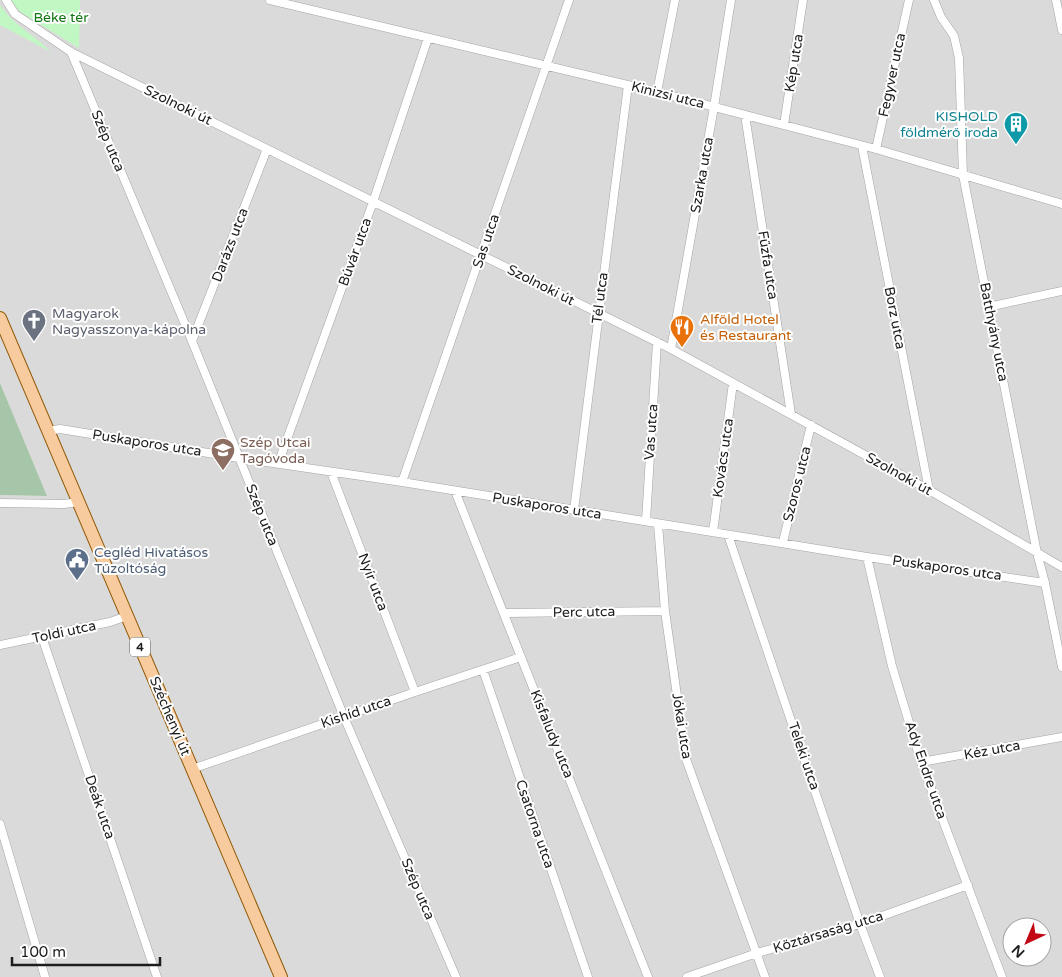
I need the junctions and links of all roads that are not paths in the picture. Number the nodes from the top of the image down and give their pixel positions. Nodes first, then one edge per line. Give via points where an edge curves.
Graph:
1 (6, 0) edge
2 (270, 0) edge
3 (569, 0) edge
4 (675, 0) edge
5 (731, 0) edge
6 (803, 0) edge
7 (909, 0) edge
8 (934, 0) edge
9 (1056, 0) edge
10 (1062, 30) edge
11 (428, 38) junction
12 (71, 52) junction
13 (546, 64) junction
14 (628, 86) junction
15 (657, 92) junction
16 (714, 107) junction
17 (745, 115) junction
18 (784, 125) junction
19 (862, 146) junction
20 (267, 149) junction
21 (876, 149) junction
22 (963, 175) junction
23 (373, 202) junction
24 (1062, 204) edge
25 (482, 254) junction
26 (1062, 291) edge
27 (988, 307) junction
28 (598, 314) junction
29 (0, 318) edge
30 (192, 341) junction
31 (657, 342) junction
32 (672, 349) junction
33 (733, 383) junction
34 (791, 414) junction
35 (812, 425) junction
36 (48, 431) junction
37 (239, 458) junction
38 (278, 464) junction
39 (331, 472) junction
40 (402, 482) junction
41 (929, 490) junction
42 (455, 491) junction
43 (79, 502) junction
44 (0, 503) edge
45 (574, 510) junction
46 (646, 521) junction
47 (658, 524) junction
48 (713, 532) junction
49 (728, 535) junction
50 (782, 542) junction
51 (1037, 554) junction
52 (867, 557) junction
53 (1062, 567) edge
54 (1045, 583) junction
55 (665, 611) junction
56 (504, 613) junction
57 (127, 616) junction
58 (42, 637) junction
59 (0, 645) edge
60 (521, 658) junction
61 (1062, 667) edge
62 (483, 670) junction
63 (415, 692) junction
64 (344, 717) junction
65 (1062, 737) edge
66 (921, 762) junction
67 (192, 769) junction
68 (0, 824) edge
69 (968, 886) junction
70 (860, 924) junction
71 (756, 953) junction
72 (45, 977) edge
73 (157, 977) edge
74 (281, 977) edge
75 (456, 977) edge
76 (588, 977) edge
77 (648, 977) edge
78 (687, 977) edge
79 (765, 977) edge
80 (880, 977) edge
81 (1002, 977) edge

1 - 12 street, Szolnoki út via 14,14
2 - 11 street, Kinizsi utca
3 - 13 street, Sas utca
4 - 15 street
5 - 16 street, Szarka utca
6 - 18 street, Kép utca
7 - 21 street, Fegyver utca
8 - 22 street, Batthyány utca via 954,36 959,58
9 - 10 street
11 - 13 street, Kinizsi utca
11 - 23 street, Búvár utca
12 - 20 street, Szolnoki út
12 - 30 street, Szép utca
13 - 14 street, Kinizsi utca
13 - 25 street, Sas utca
14 - 15 street, Kinizsi utca
14 - 28 street, Tél utca
15 - 16 street, Kinizsi utca
16 - 17 street, Kinizsi utca
16 - 32 street, Szarka utca
17 - 18 street, Kinizsi utca
17 - 34 street, Fűzfa utca
18 - 19 street, Kinizsi utca
19 - 21 street, Kinizsi utca
19 - 41 street, Borz utca
20 - 23 street, Szolnoki út
20 - 30 street, Darázs utca
21 - 22 street, Kinizsi utca
22 - 24 street, Kinizsi utca
22 - 27 street, Batthyány utca
23 - 25 street, Szolnoki út
23 - 38 street, Búvár utca
25 - 28 street, Szolnoki út
25 - 40 street, Sas utca
26 - 27 street
27 - 51 street, Batthyány utca
28 - 31 street, Szolnoki út
28 - 45 street, Tél utca
29 - 36 main road, Széchenyi út / 4
30 - 37 street, Szép utca
31 - 32 street, Szolnoki út
31 - 46 street, Vas utca
32 - 33 street, Szolnoki út
33 - 34 street, Szolnoki út
33 - 48 street, Kovács utca
34 - 35 street, Szolnoki út
35 - 41 street, Szolnoki út
35 - 50 street, Szoros utca
36 - 37 street, Puskaporos utca via 60,428
36 - 43 main road, Széchenyi út / 4
37 - 38 street, Puskaporos utca
37 - 64 street, Szép utca
38 - 39 street, Puskaporos utca
39 - 40 street, Puskaporos utca
39 - 63 street, Nyír utca
40 - 42 street, Puskaporos utca
41 - 51 street, Szolnoki út
42 - 45 street, Puskaporos utca
42 - 56 street, Kisfaludy utca
43 - 44 street
43 - 57 main road, Széchenyi út / 4
45 - 46 street, Puskaporos utca
46 - 47 street, Puskaporos utca
47 - 48 street, Puskaporos utca
47 - 55 street, Jókai utca
48 - 49 street, Puskaporos utca
49 - 50 street, Puskaporos utca
49 - 70 street, Teleki utca
50 - 52 street, Puskaporos utca
51 - 53 street, Szolnoki út
51 - 54 street, Batthyány utca
52 - 54 street, Puskaporos utca
52 - 66 street, Ady Endre utca via 892,666
54 - 61 street, Batthyány utca
55 - 56 street, Perc utca
55 - 71 street, Jókai utca via 686,759
56 - 60 street, Kisfaludy utca
57 - 58 street, Toldi utca
57 - 67 main road, Széchenyi út / 4
58 - 59 street, Toldi utca
58 - 73 street, Deák utca
60 - 62 street, Kishíd utca
60 - 77 street, Kisfaludy utca
62 - 63 street, Kishíd utca
62 - 76 street, Csatorna utca
63 - 64 street, Kishíd utca
64 - 67 street, Kishíd utca
64 - 75 street, Szép utca
65 - 66 street, Kéz utca
66 - 69 street, Ady Endre utca
67 - 74 main road, Széchenyi út / 4
68 - 72 street
69 - 70 street, Köztársaság utca
69 - 81 street, Ady Endre utca
70 - 71 street, Köztársaság utca
70 - 80 street, Teleki utca
71 - 78 street, Köztársaság utca
71 - 79 street, Jókai utca

